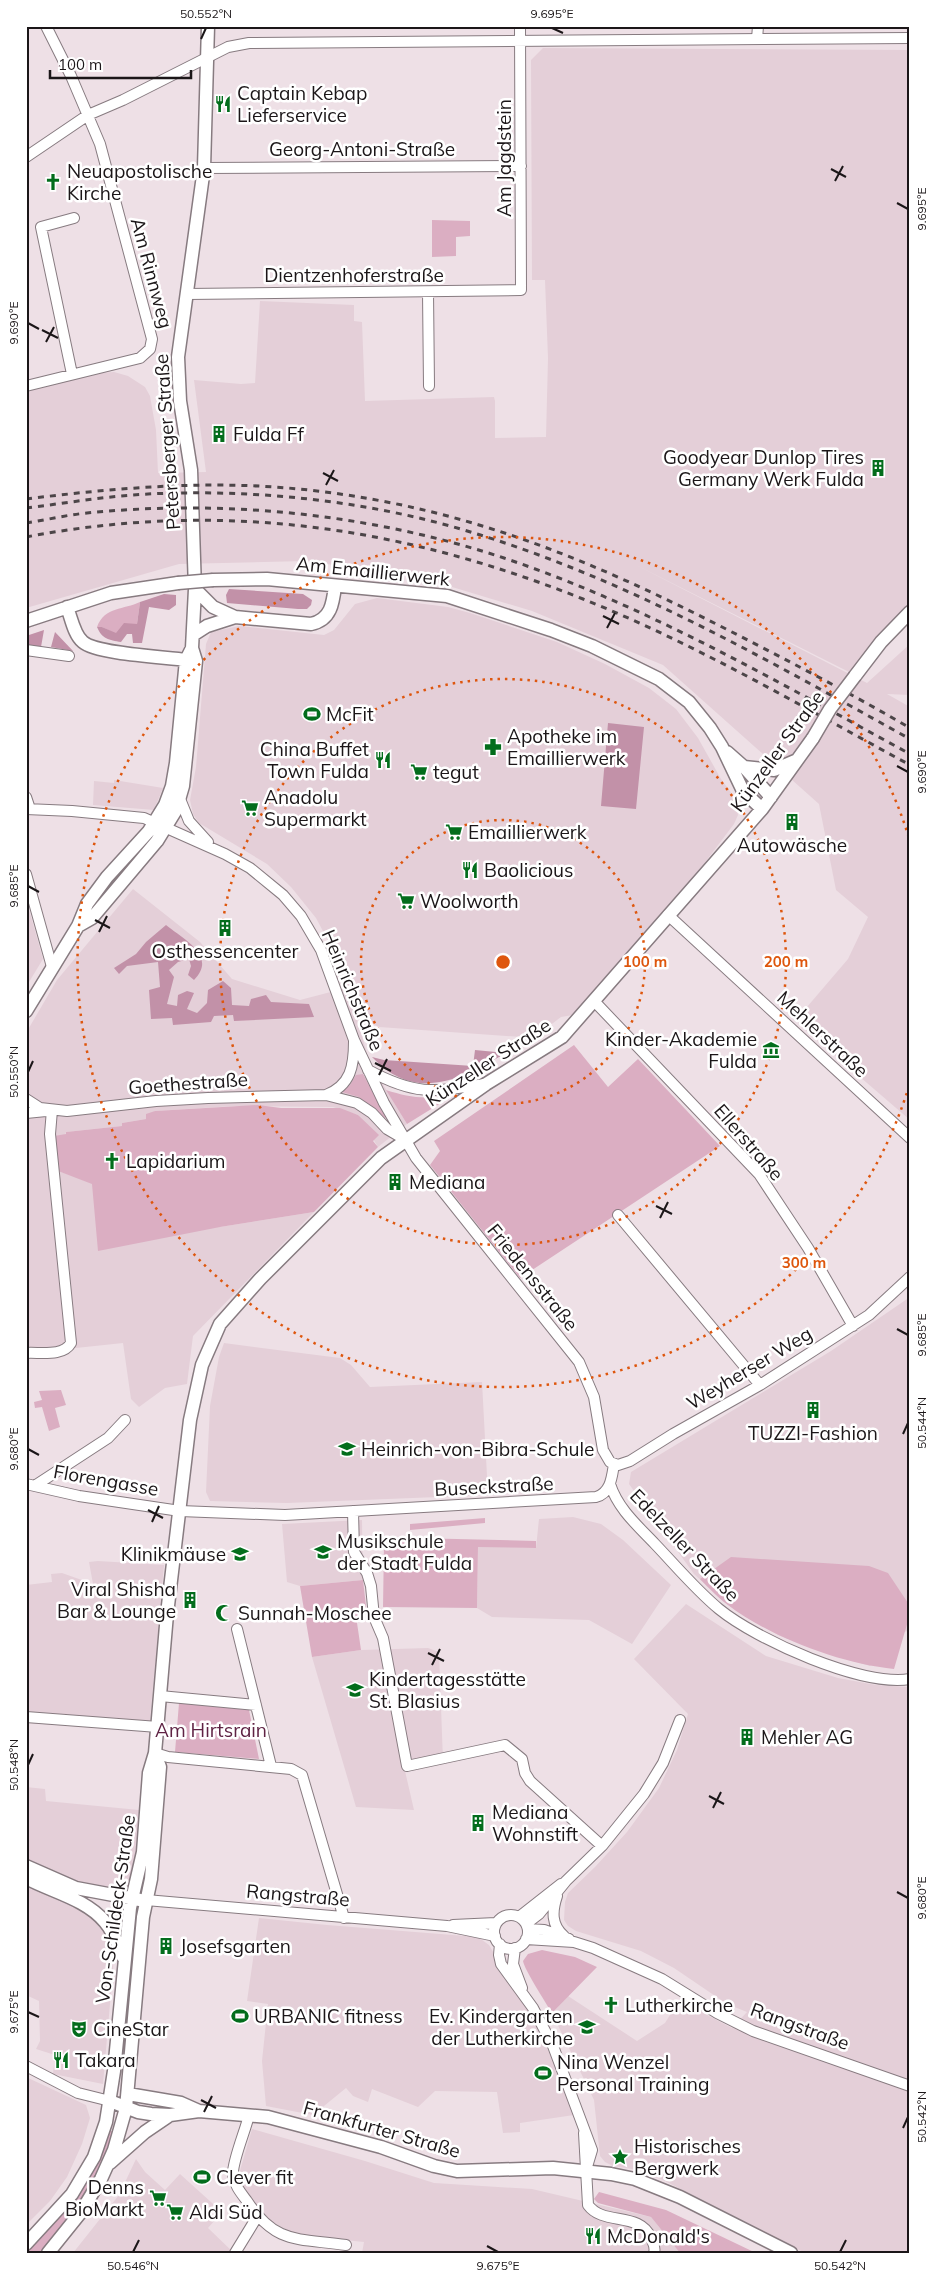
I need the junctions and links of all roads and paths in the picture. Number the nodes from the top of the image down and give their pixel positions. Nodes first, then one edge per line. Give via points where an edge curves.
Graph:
1 (46, 26) edge
2 (208, 26) edge
3 (520, 26) edge
4 (758, 26) edge
5 (910, 38) edge
6 (757, 39) junction
7 (521, 40) junction
8 (207, 57) junction
9 (88, 115) junction
10 (26, 157) edge
11 (521, 166) junction
12 (204, 168) junction
13 (74, 218) dead end
14 (521, 290) joint
15 (428, 292) junction
16 (187, 294) junction
17 (72, 374) junction
18 (26, 386) edge
19 (429, 386) dead end
20 (335, 586) junction
21 (195, 590) junction
22 (67, 607) junction
23 (910, 612) edge
24 (235, 617) junction
25 (26, 620) edge
26 (192, 641) junction
27 (26, 650) edge
28 (69, 656) dead end
29 (186, 660) junction
30 (722, 747) junction
31 (798, 759) junction
32 (744, 767) junction
33 (26, 797) edge
34 (771, 797) junction
35 (180, 799) junction
36 (28, 809) edge
37 (762, 809) junction
38 (161, 824) junction
39 (214, 848) junction
40 (26, 874) edge
41 (668, 915) junction
42 (52, 967) junction
43 (594, 1001) junction
44 (26, 1011) edge
45 (354, 1040) junction
46 (368, 1070) junction
47 (486, 1084) junction
48 (326, 1095) junction
49 (26, 1099) edge
50 (52, 1110) junction
51 (26, 1113) edge
52 (910, 1138) edge
53 (405, 1140) junction
54 (618, 1215) dead end
55 (910, 1277) edge
56 (853, 1326) junction
57 (26, 1353) edge
58 (760, 1385) junction
59 (126, 1420) dead end
60 (614, 1464) junction
61 (31, 1484) edge
62 (610, 1484) junction
63 (180, 1510) junction
64 (353, 1512) junction
65 (237, 1629) dead end
66 (910, 1679) edge
67 (160, 1696) junction
68 (256, 1705) junction
69 (26, 1717) edge
70 (680, 1720) dead end
71 (158, 1727) junction
72 (156, 1753) junction
73 (271, 1766) junction
74 (602, 1846) junction
75 (26, 1866) edge
76 (26, 1878) edge
77 (566, 1882) junction
78 (557, 1895) junction
79 (69, 1897) junction
80 (132, 1900) junction
81 (153, 1901) junction
82 (344, 1918) junction
83 (496, 1923) junction
84 (447, 1926) junction
85 (525, 1927) junction
86 (565, 1936) junction
87 (497, 1940) junction
88 (574, 1942) junction
89 (515, 1948) junction
90 (124, 1959) junction
91 (524, 1994) junction
92 (26, 2066) edge
93 (910, 2086) edge
94 (128, 2094) junction
95 (110, 2101) junction
96 (126, 2108) junction
97 (199, 2111) junction
98 (170, 2115) junction
99 (250, 2115) junction
100 (107, 2165) junction
101 (586, 2170) junction
102 (257, 2217) junction
103 (26, 2244) edge
104 (346, 2244) dead end
105 (48, 2253) edge
106 (235, 2253) edge
107 (654, 2253) edge
108 (791, 2253) edge

1 - 9 street, Am Rinnweg
2 - 8 main road, Petersberger Straße
3 - 7 street, Am Jagdstein
4 - 6 street
5 - 6 street
6 - 7 street
7 - 8 street via 262,42 234,46
7 - 11 street, Am Jagdstein
8 - 9 street
8 - 12 main road, Petersberger Straße
9 - 10 street
9 - 17 street, Am Rinnweg via 100,144 152,339 150,349 140,358
11 - 12 street, Georg-Antoni-Straße
11 - 14 street, Am Jagdstein
12 - 16 main road, Petersberger Straße
13 - 17 street via 40,227
14 - 15 street, Dientzenhoferstraße
15 - 16 street, Dientzenhoferstraße
15 - 19 street
16 - 21 main road, Petersberger Straße via 178,381 191,470
17 - 18 street
20 - 22 main road, Am Emaillierwerk, bridge via 267,579 213,580 112,593
20 - 24 main road via 328,615 316,623
20 - 30 main road, Am Emaillierwerk via 447,596 592,646 672,687 695,708
21 - 24 main road via 213,607
21 - 26 main road, Petersberger Straße
22 - 25 main road, Am Emaillierwerk
22 - 29 main road via 78,636 88,646
23 - 31 main road, Künzeller Straße, bridge via 855,676
24 - 26 main road via 207,626
26 - 29 main road, Petersberger Straße
26 - 35 main road, Petersberger Straße via 196,661
27 - 28 street
29 - 38 main road, Petersberger Straße via 174,775
30 - 32 main road, Am Emaillierwerk
30 - 37 main road, Am Emaillierwerk via 743,791
31 - 32 main road via 774,770
31 - 34 main road, Künzeller Straße
32 - 34 main road, Am Emaillierwerk
33 - 36 street
34 - 37 main road, Künzeller Straße
35 - 38 main road, Petersberger Straße
35 - 39 street, Heinrichstraße via 189,821
36 - 38 street, Heinrichstraße via 134,815
37 - 41 main road, Künzeller Straße
38 - 39 street, Heinrichstraße
38 - 42 main road, Petersberger Straße via 92,918 78,926
39 - 45 street, Heinrichstraße via 263,878 301,916 329,966
40 - 42 street
41 - 43 main road, Künzeller Straße
41 - 52 street, Mehlerstraße
42 - 44 main road, Petersberger Straße
43 - 47 main road, Künzeller Straße via 562,1037
43 - 56 street, Ellerstraße via 759,1174 808,1248
45 - 46 street, Heinrichstraße
45 - 48 street via 350,1075 342,1086
46 - 47 street, Heinrichstraße via 398,1086 418,1091
46 - 53 street, Heinrichstraße
47 - 53 main road, Künzeller Straße
48 - 50 street, Goethestraße via 208,1098
48 - 53 street, Goethestraße via 357,1103
49 - 50 street, Goethestraße via 40,1108
50 - 51 street, Goethestraße
50 - 57 street via 50,1134 71,1343 62,1352
53 - 60 street, Friedensstraße via 579,1362 594,1397 603,1450
53 - 63 main road, Künzeller Straße via 346,1191 260,1278 220,1324 205,1355 196,1387
54 - 58 street
55 - 56 street, Weyherser Weg
56 - 58 street, Weyherser Weg
58 - 60 street, Weyherser Weg via 630,1461
59 - 61 street via 108,1438
60 - 62 street
61 - 63 street, Florengasse via 79,1496
62 - 64 street, Buseckstraße via 600,1496 580,1499
62 - 66 street, Edelzeller Straße via 620,1506 702,1593 731,1618 777,1644 829,1664 882,1679
63 - 64 street, Buseckstraße via 285,1515
63 - 67 main road, Von-Schildeck-Straße via 166,1614
64 - 74 street via 354,1552 371,1586 374,1617 383,1638 407,1766 505,1745 522,1759 528,1779
65 - 68 street
67 - 68 street
67 - 71 main road, Von-Schildeck-Straße
68 - 73 street
69 - 71 street
70 - 74 street via 663,1763 644,1794
71 - 72 main road, Von-Schildeck-Straße
72 - 73 street via 168,1757
72 - 80 main road, Von-Schildeck-Straße via 149,1773 144,1846
72 - 81 main road, Von-Schildeck-Straße via 160,1767 152,1869
73 - 82 street via 295,1770 302,1775
74 - 77 street
75 - 80 main road, Rangstraße via 76,1888
76 - 79 main road, Rangstraße
77 - 78 street
77 - 85 street via 556,1887
78 - 85 street
78 - 86 street via 555,1923
79 - 80 main road, Rangstraße via 112,1904
79 - 90 main road, Rangstraße via 104,1921 114,1934
80 - 81 main road, Rangstraße
80 - 90 main road, Von-Schildeck-Straße
81 - 82 street, Rangstraße
81 - 94 main road, Von-Schildeck-Straße
82 - 84 street, Rangstraße
83 - 84 street, Rangstraße
83 - 85 street via 507,1915
83 - 87 street
84 - 87 street, Rangstraße
85 - 86 street, Rangstraße
85 - 88 street, Rangstraße
85 - 89 street via 522,1945
86 - 88 street, Rangstraße
87 - 89 street via 507,1948
87 - 91 street via 501,1964
88 - 93 street, Rangstraße via 662,1979 752,2031
89 - 91 street via 513,1964
90 - 95 main road, Von-Schildeck-Straße
91 - 101 street via 560,2061 584,2132
92 - 95 street via 78,2092
94 - 95 main road
94 - 96 main road, Von-Schildeck-Straße
94 - 97 main road, Frankfurter Straße via 181,2103
95 - 96 main road, Frankfurter Straße
95 - 103 main road, Von-Schildeck-Straße via 101,2139 86,2173 60,2208
96 - 98 main road, Frankfurter Straße
96 - 100 main road, Von-Schildeck-Straße
97 - 98 main road, Frankfurter Straße
97 - 99 main road, Frankfurter Straße
98 - 100 main road
99 - 101 main road, Frankfurter Straße via 340,2136 446,2169 471,2172 553,2168
99 - 102 street via 233,2172 237,2187
100 - 105 main road via 81,2212
101 - 107 street via 589,2207 602,2214 638,2223 648,2231 656,2248
101 - 108 main road, Frankfurter Straße via 635,2179 663,2190
102 - 104 street via 269,2229 282,2235
102 - 106 street

